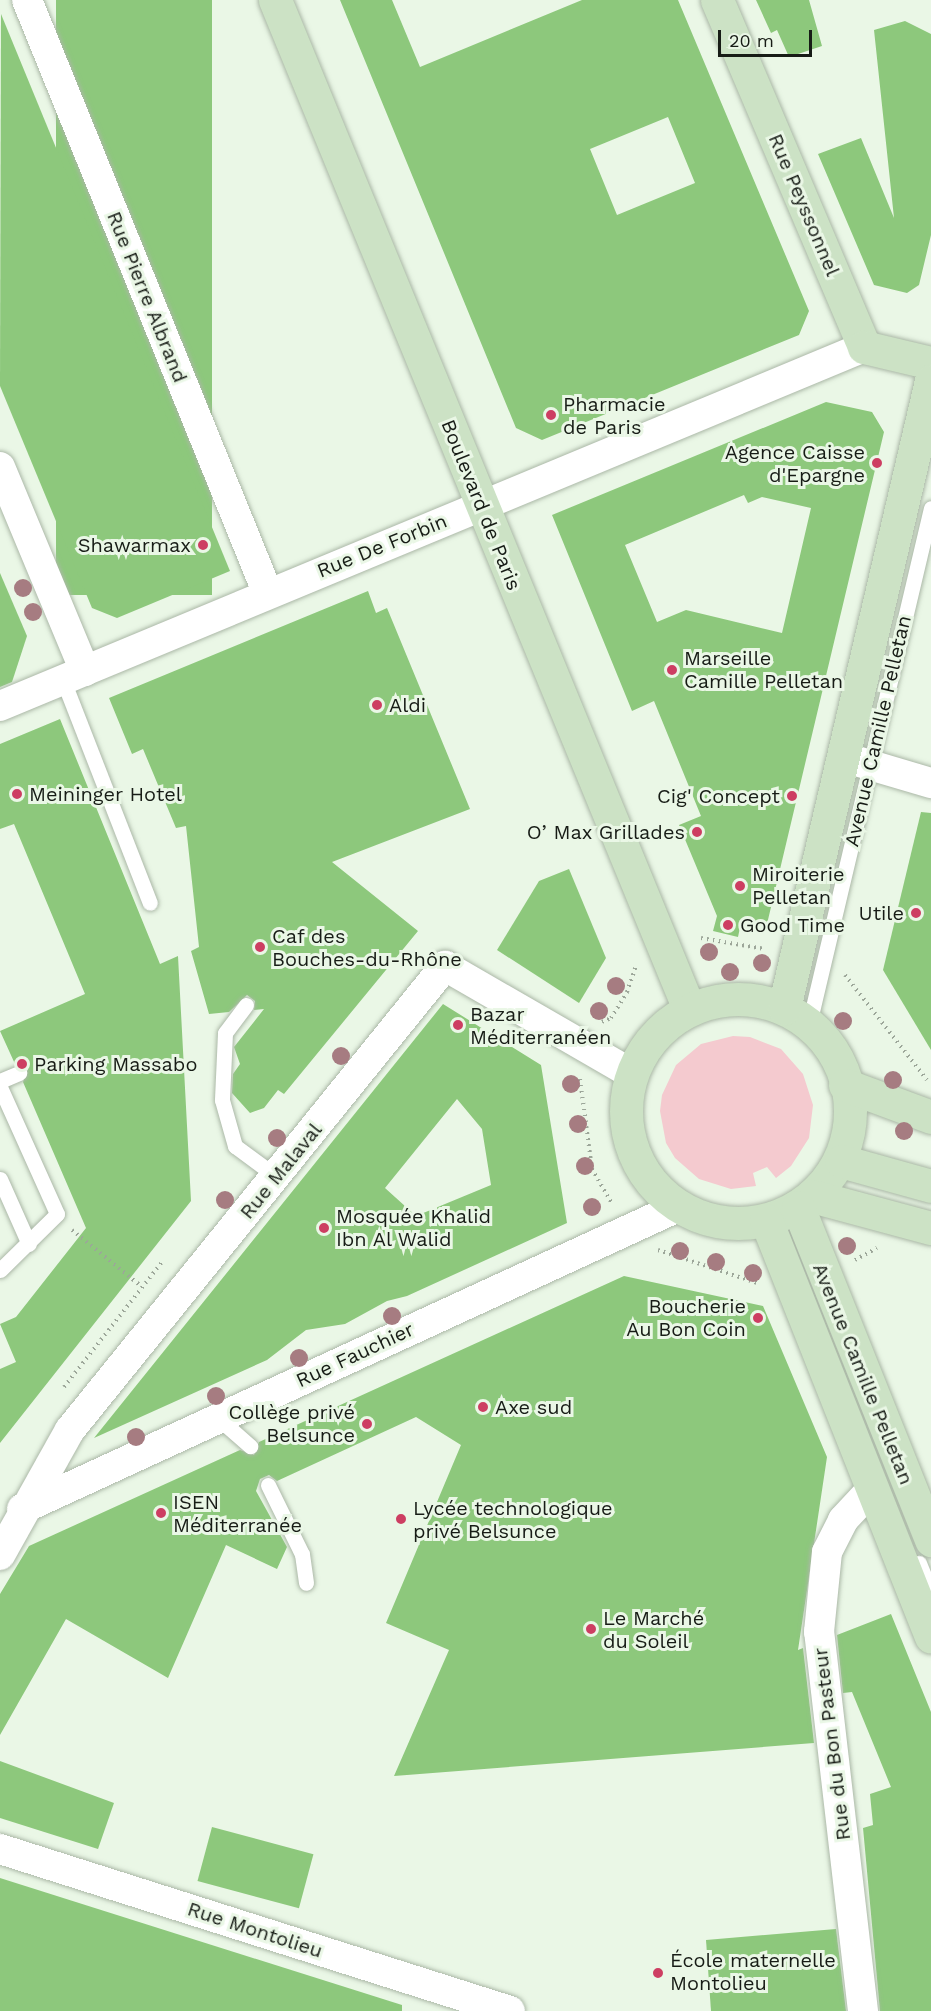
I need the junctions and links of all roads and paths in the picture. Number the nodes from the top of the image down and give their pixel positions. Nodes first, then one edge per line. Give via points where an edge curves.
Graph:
1 (27, 0) edge
2 (275, 0) edge
3 (717, 0) edge
4 (864, 346) junction
5 (931, 363) edge
6 (931, 381) edge
7 (0, 467) edge
8 (481, 506) junction
9 (931, 508) edge
10 (268, 594) junction
11 (74, 675) junction
12 (0, 706) edge
13 (857, 761) junction
14 (931, 783) edge
15 (150, 903) dead end
16 (701, 938) dead end
17 (778, 949) dead end
18 (636, 964) dead end
19 (844, 971) dead end
20 (246, 1005) dead end
21 (689, 1009) junction
22 (797, 1016) junction
23 (596, 1025) dead end
24 (19, 1073) dead end
25 (580, 1073) dead end
26 (632, 1074) junction
27 (0, 1081) edge
28 (845, 1085) junction
29 (931, 1086) edge
30 (0, 1087) edge
31 (931, 1117) edge
32 (841, 1161) junction
33 (277, 1177) junction
34 (0, 1179) edge
35 (931, 1186) edge
36 (805, 1201) junction
37 (678, 1207) junction
38 (615, 1210) dead end
39 (766, 1220) junction
40 (931, 1228) edge
41 (79, 1237) dead end
42 (29, 1244) junction
43 (888, 1244) dead end
44 (645, 1246) dead end
45 (852, 1262) dead end
46 (0, 1270) edge
47 (141, 1286) dead end
48 (770, 1287) dead end
49 (808, 1326) junction
50 (218, 1418) junction
51 (249, 1446) dead end
52 (268, 1485) dead end
53 (870, 1490) junction
54 (27, 1506) junction
55 (0, 1519) edge
56 (931, 1540) edge
57 (0, 1555) edge
58 (306, 1583) dead end
59 (931, 1592) edge
60 (931, 1637) edge
61 (0, 1849) edge
62 (510, 2011) edge
63 (862, 2011) edge

1 - 10 street, Rue Pierre Albrand
2 - 8 street, Boulevard de Paris
3 - 4 street, Rue Peyssonnel
4 - 5 street
4 - 8 street, Rue De Forbin
6 - 13 street, Avenue Camille Pelletan
7 - 11 street
8 - 10 street, Rue De Forbin
8 - 21 street, Boulevard de Paris
9 - 13 lane, Avenue Camille Pelletan
10 - 11 street, Rue De Forbin
11 - 12 street, Rue De Forbin
11 - 15 lane
13 - 14 street
13 - 22 street, Avenue Camille Pelletan
16 - 17 path
18 - 23 path via 611,1018
19 - 29 path
20 - 33 lane via 223,1040 222,1100 235,1146
21 - 22 street via 737,998
21 - 26 street via 665,1024 645,1046
22 - 28 street via 837,1060
24 - 27 lane
25 - 38 path via 592,1169
26 - 33 street, Rue Malaval via 445,966
26 - 37 street via 624,1108 630,1146 647,1179
28 - 31 street
28 - 32 street via 850,1099 849,1130
30 - 42 lane via 57,1214
32 - 35 street
32 - 36 street
33 - 54 street, Rue Malaval via 70,1430
34 - 42 lane
36 - 39 street
36 - 40 street
36 - 56 street, Avenue Camille Pelletan
37 - 39 street via 703,1219 735,1224
37 - 50 street, Rue Fauchier
39 - 49 street, Avenue Camille Pelletan
41 - 47 path
42 - 46 lane
43 - 45 path
44 - 48 path
49 - 53 street, Avenue Camille Pelletan
49 - 59 lane, Avenue Camille Pelletan via 832,1350
50 - 51 lane
50 - 54 street, Rue Fauchier
52 - 58 lane via 302,1554
53 - 60 street, Avenue Camille Pelletan
53 - 63 street, Rue du Bon Pasteur via 843,1521 827,1552 819,1632
54 - 55 street, Rue Fauchier
54 - 57 street, Rue Malaval
61 - 62 street, Rue Montolieu

